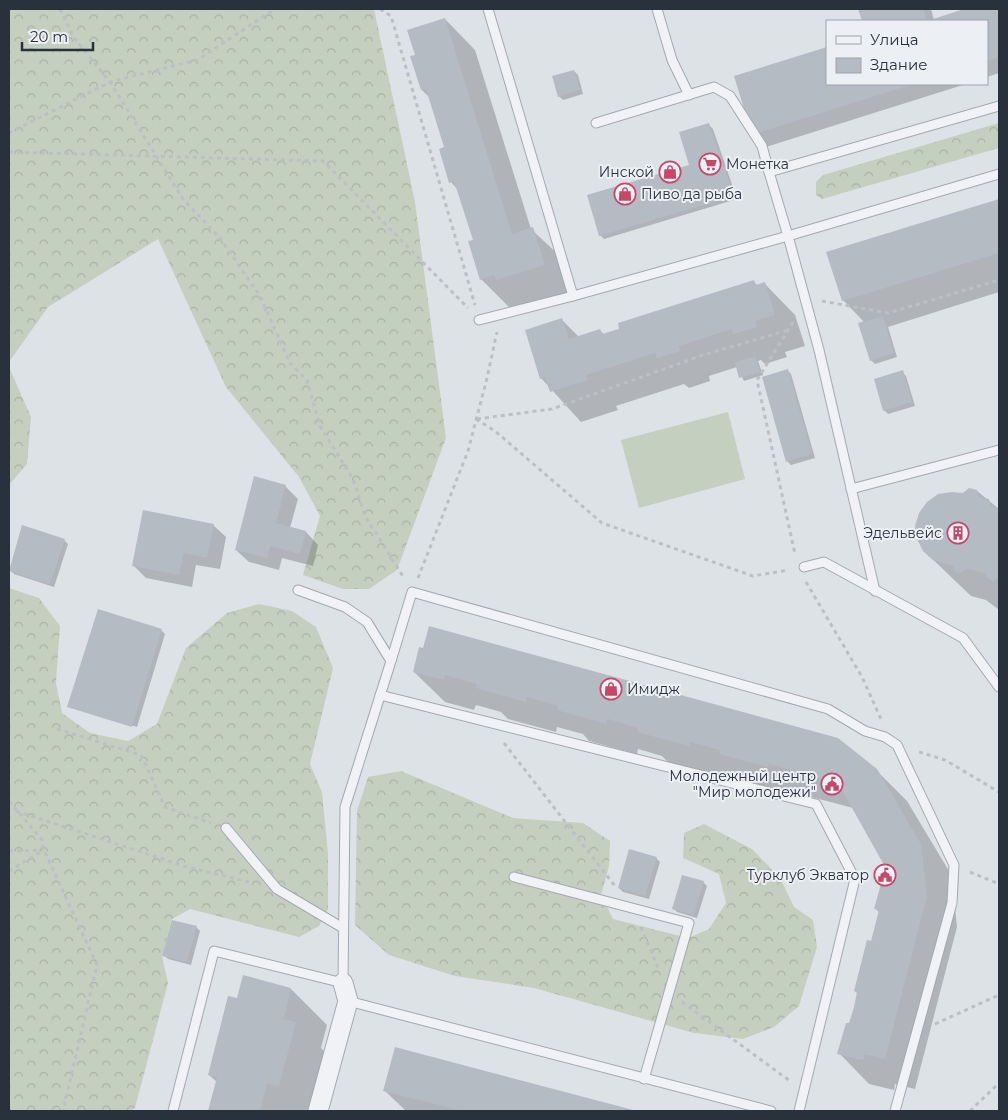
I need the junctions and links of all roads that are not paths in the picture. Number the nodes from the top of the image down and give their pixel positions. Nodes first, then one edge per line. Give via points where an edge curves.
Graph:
1 (488, 9) edge
2 (657, 9) edge
3 (689, 95) junction
4 (999, 106) edge
5 (596, 124) dead end
6 (770, 172) junction
7 (999, 174) edge
8 (788, 236) junction
9 (573, 296) junction
10 (479, 320) road end
11 (999, 450) edge
12 (851, 489) junction
13 (801, 568) road end
14 (298, 590) dead end
15 (876, 591) junction
16 (391, 661) junction
17 (999, 687) edge
18 (380, 695) junction
19 (226, 828) road end
20 (514, 877) dead end
21 (343, 928) junction
22 (346, 992) junction
23 (644, 1079) junction
24 (173, 1111) edge
25 (318, 1111) edge
26 (771, 1111) edge
27 (799, 1111) edge
28 (895, 1111) edge

1 - 9 lane
2 - 3 lane via 672,60
3 - 5 lane
3 - 6 lane via 714,87 730,96 762,146
4 - 6 lane
6 - 8 lane
7 - 8 lane
8 - 9 lane
8 - 12 lane
9 - 10 lane
11 - 12 lane
12 - 15 lane
13 - 15 lane via 824,562
14 - 16 lane via 345,607 367,622
15 - 17 lane via 962,638
16 - 18 lane
16 - 28 lane via 412,592 828,710 897,745 954,865 952,903
18 - 21 lane via 345,807
18 - 27 lane via 816,804 855,879
19 - 21 lane via 277,889
20 - 23 lane via 689,923
21 - 22 lane
22 - 23 lane
22 - 24 lane via 214,951
22 - 25 street
23 - 26 lane

